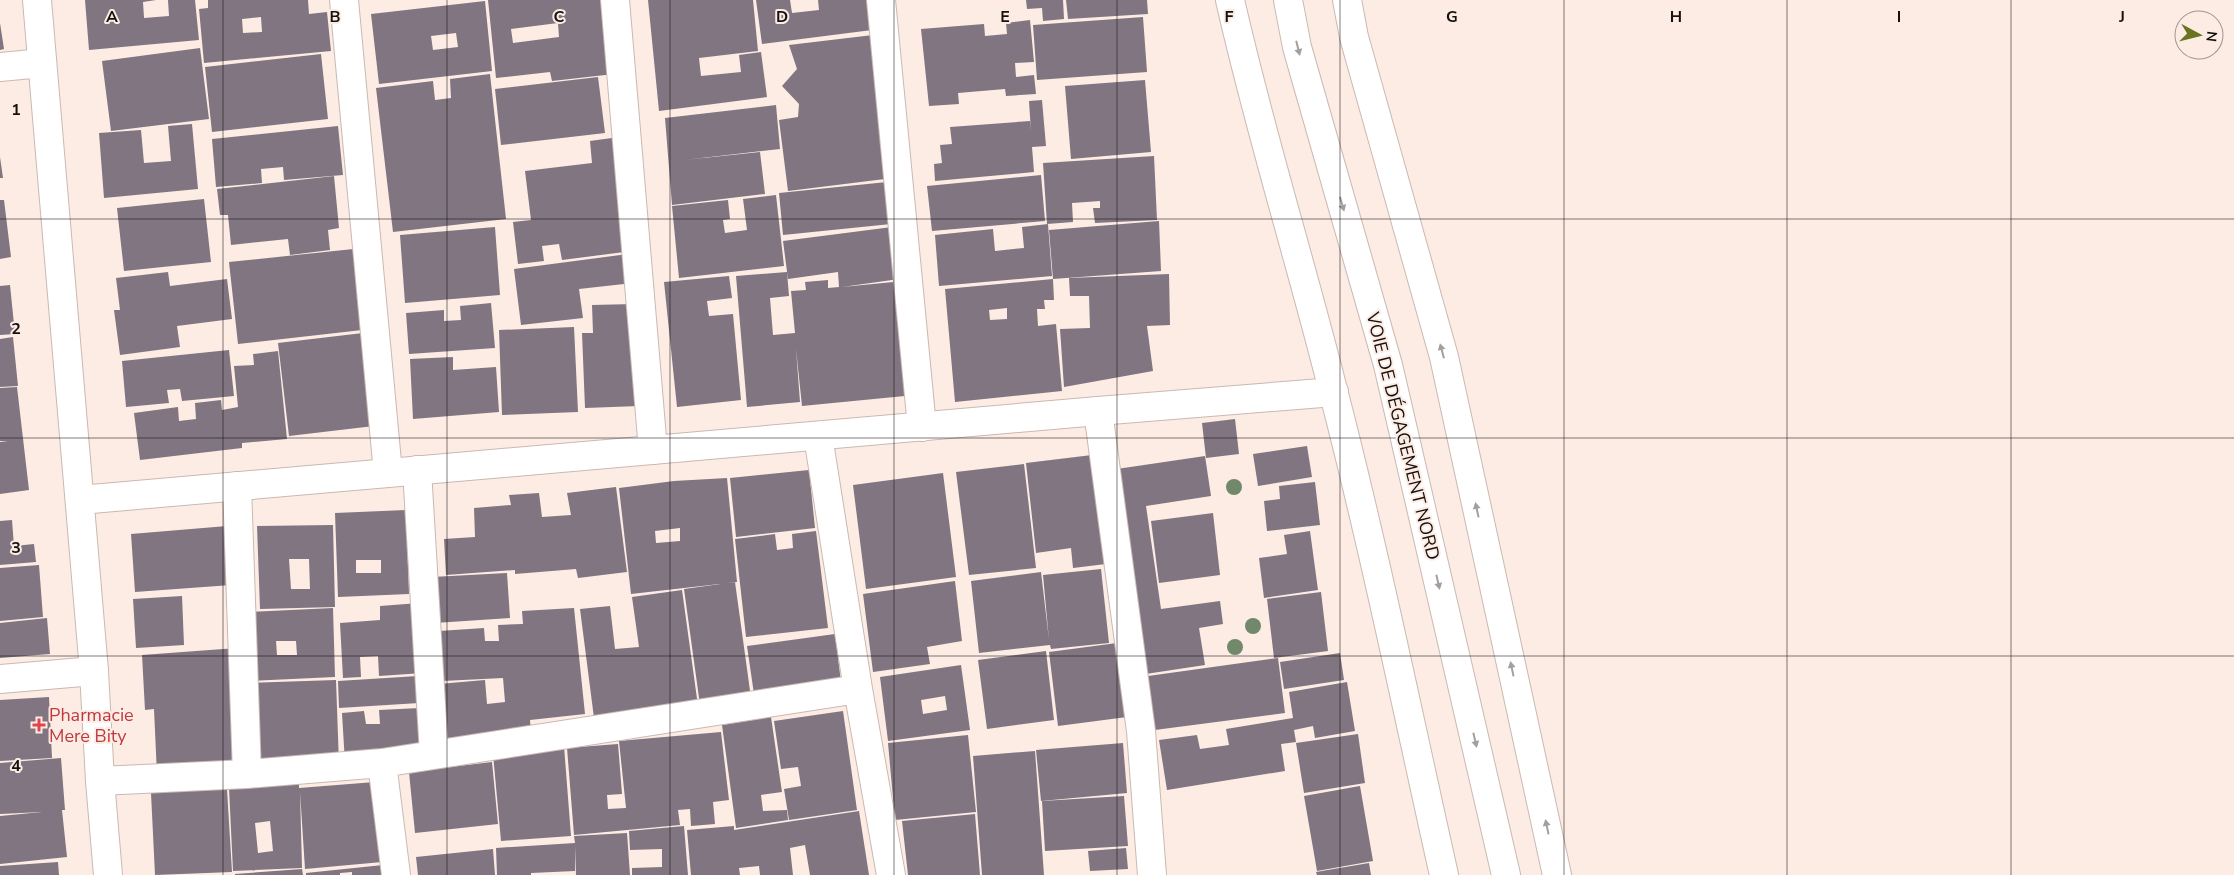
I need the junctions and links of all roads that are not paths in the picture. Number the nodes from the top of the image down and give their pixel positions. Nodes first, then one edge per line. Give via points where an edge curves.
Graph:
1 (37, 0) edge
2 (344, 0) edge
3 (615, 0) edge
4 (881, 0) edge
5 (1230, 0) edge
6 (1288, 0) edge
7 (1347, 0) edge
8 (42, 63) junction
9 (0, 67) edge
10 (1334, 392) junction
11 (1098, 411) junction
12 (922, 427) junction
13 (818, 436) junction
14 (653, 450) junction
15 (418, 470) junction
16 (388, 473) junction
17 (237, 486) junction
18 (80, 500) junction
19 (94, 670) junction
20 (0, 679) edge
21 (858, 689) junction
22 (434, 754) junction
23 (382, 763) junction
24 (247, 774) junction
25 (100, 781) junction
26 (108, 875) edge
27 (396, 875) edge
28 (891, 875) edge
29 (1152, 875) edge
30 (1444, 875) edge
31 (1506, 875) edge
32 (1557, 875) edge

1 - 8 main road
2 - 16 main road
3 - 14 main road
4 - 12 main road
5 - 10 main road via 1265,143
6 -> 31 main road, VOIE DE DÉGAGEMENT NORD via 1297,47 1388,365
32 -> 7 main road via 1444,356 1354,37
8 - 9 main road
8 - 18 main road
10 - 11 main road
10 - 30 main road
11 - 12 main road
11 - 29 main road via 1141,731
12 - 13 main road
13 - 14 main road
13 - 21 main road
14 - 15 main road
15 - 16 main road
15 - 22 main road
16 - 17 main road
17 - 18 main road
17 - 24 main road
18 - 19 main road
19 - 20 main road
19 - 25 main road
21 - 22 main road
21 - 28 main road
22 - 23 main road
23 - 24 main road
23 - 27 main road
24 - 25 main road
25 - 26 main road

